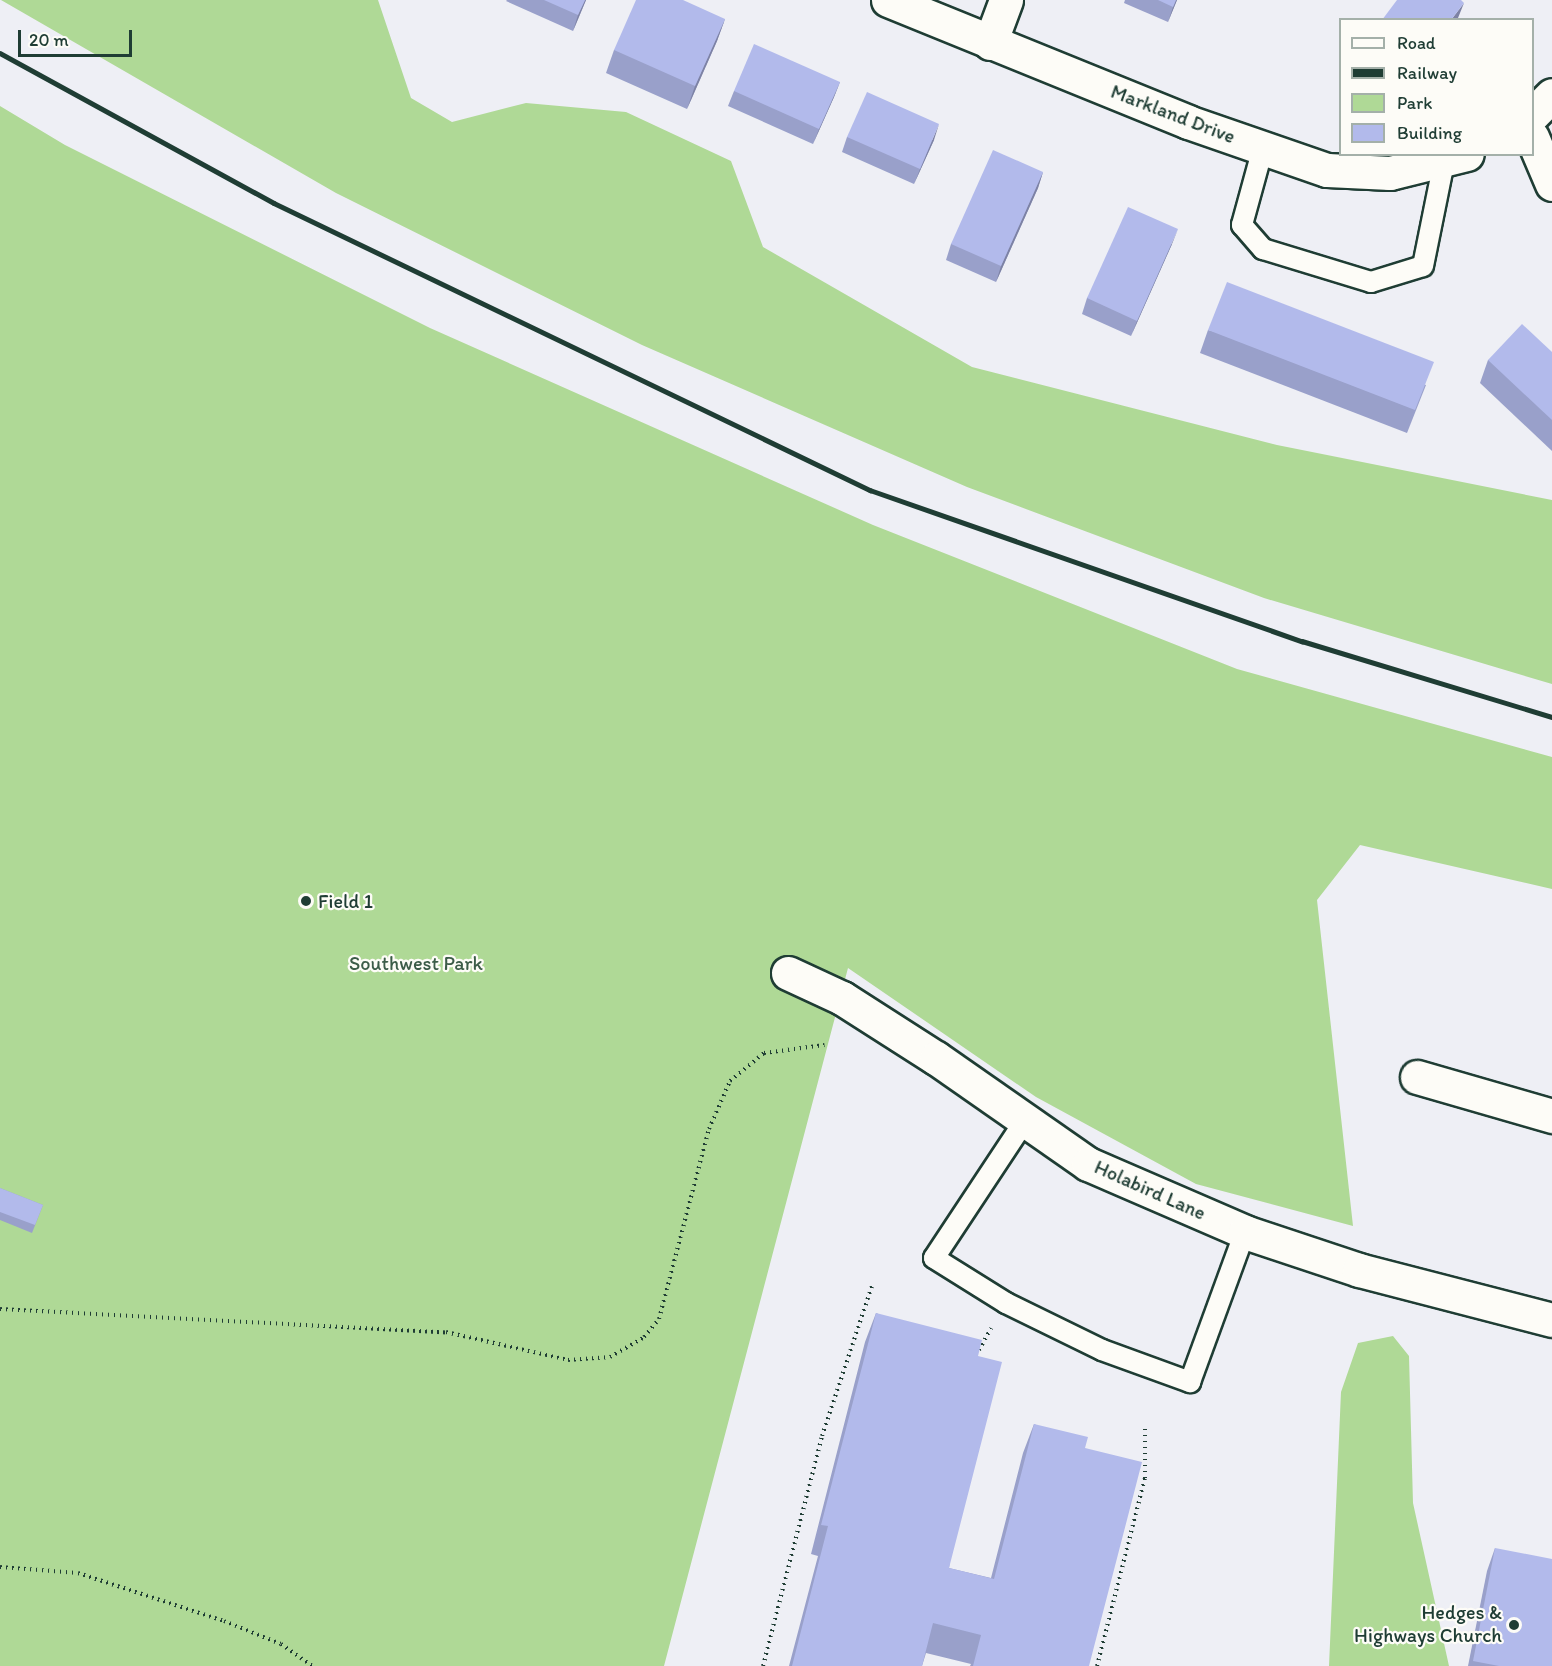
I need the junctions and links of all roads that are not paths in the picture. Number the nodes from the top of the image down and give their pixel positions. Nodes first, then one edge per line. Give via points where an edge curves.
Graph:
1 (888, 0) edge
2 (1006, 0) edge
3 (990, 43) junction
4 (1552, 95) edge
5 (1534, 114) edge
6 (1534, 139) edge
7 (1263, 148) junction
8 (1455, 158) edge
9 (1552, 184) edge
10 (788, 973) dead end
11 (1417, 1077) dead end
12 (1552, 1116) edge
13 (1024, 1122) junction
14 (1245, 1232) junction
15 (1552, 1320) edge

1 - 3 street, Markland Drive
2 - 3 street
3 - 7 street, Markland Drive
4 - 5 street
6 - 9 street
7 - 8 street, Markland Drive via 1327,170 1390,173
7 - 8 lane via 1242,225 1263,249 1371,282 1423,266
10 - 13 street, Holabird Lane via 842,998
11 - 12 street
13 - 14 street, Holabird Lane via 1088,1164
13 - 14 lane via 934,1258 1006,1303 1102,1350 1190,1382
14 - 15 street, Holabird Lane via 1359,1270

